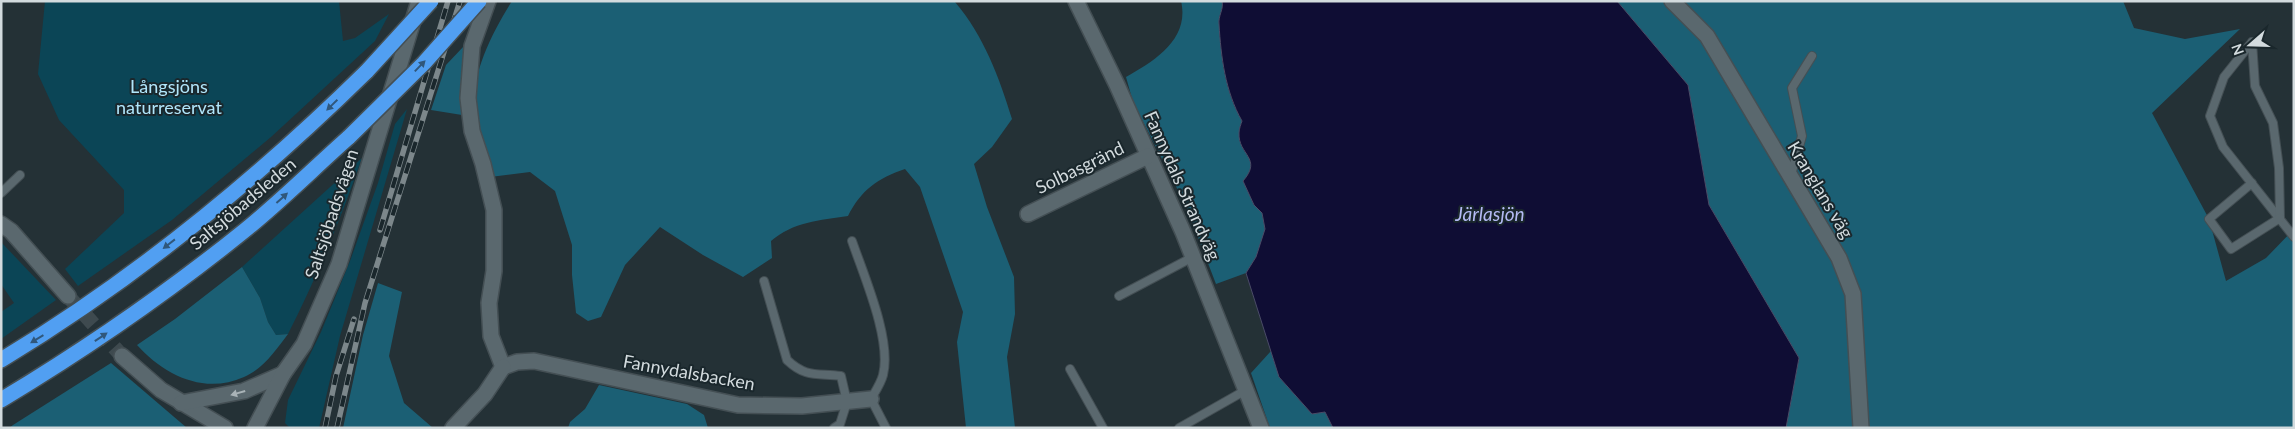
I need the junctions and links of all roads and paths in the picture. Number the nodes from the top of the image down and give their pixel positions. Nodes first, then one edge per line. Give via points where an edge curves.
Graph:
1 (419, 1) edge
2 (431, 1) edge
3 (479, 1) edge
4 (488, 1) edge
5 (1076, 1) edge
6 (1672, 1) edge
7 (1812, 56) dead end
8 (1148, 156) junction
9 (20, 175) dead end
10 (1790, 177) junction
11 (2252, 183) junction
12 (1, 193) edge
13 (1028, 214) dead end
14 (2280, 218) junction
15 (1, 224) edge
16 (2294, 237) edge
17 (852, 241) dead end
18 (1193, 257) junction
19 (764, 281) dead end
20 (68, 296) tunnel mouth
21 (1119, 296) dead end
22 (122, 356) tunnel mouth
23 (1, 360) edge
24 (503, 367) junction
25 (1070, 368) dead end
26 (283, 374) junction
27 (1246, 390) junction
28 (872, 399) junction
29 (1, 400) edge
30 (847, 402) junction
31 (181, 403) junction
32 (225, 428) edge
33 (255, 428) edge
34 (453, 428) edge
35 (834, 428) edge
36 (886, 428) edge
37 (1103, 428) edge
38 (1179, 428) edge
39 (1261, 428) edge
40 (1861, 428) edge

1 - 26 street, Saltsjöbadsvägen via 339,264 304,344
2 -> 23 highway, Saltsjöbadsleden, bridge via 330,107 226,200 123,280
29 -> 3 highway, Saltsjöbadsleden, bridge via 143,308 245,230 349,137
4 - 24 street via 472,46 468,98 472,131 494,210 494,271 489,303 491,336
5 - 8 street, Fannydals Strandväg
6 - 10 street, Kranglans väg via 1707,36
7 - 10 lane via 1792,88 1802,136
8 - 13 street, Solbasgränd
8 - 18 street, Fannydals Strandväg
9 - 12 lane
10 - 40 street, Kranglans väg via 1839,258 1853,294
11 - 14 lane
11 - 14 lane via 2209,219 2231,249
11 - 14 lane via 2223,147 2210,116 2224,77 2252,42 2254,86 2274,123
14 - 16 lane
15 - 20 street via 11,231
17 - 28 lane via 880,325 885,361 883,376
18 - 21 lane
18 - 27 street, Fannydals Strandväg
19 - 30 lane via 787,360 806,374 841,376
22 - 31 street via 149,382
24 - 30 street, Fannydalsbacken via 517,362 534,362 738,405 802,406
24 - 34 street via 485,394
25 - 37 lane
26 -> 31 street via 244,391
26 - 33 street, Saltsjöbadsvägen
27 - 38 lane
27 - 39 street, Fannydals Strandväg
28 - 30 street, Fannydalsbacken
28 - 36 lane
30 - 35 lane via 840,424
31 - 32 street

